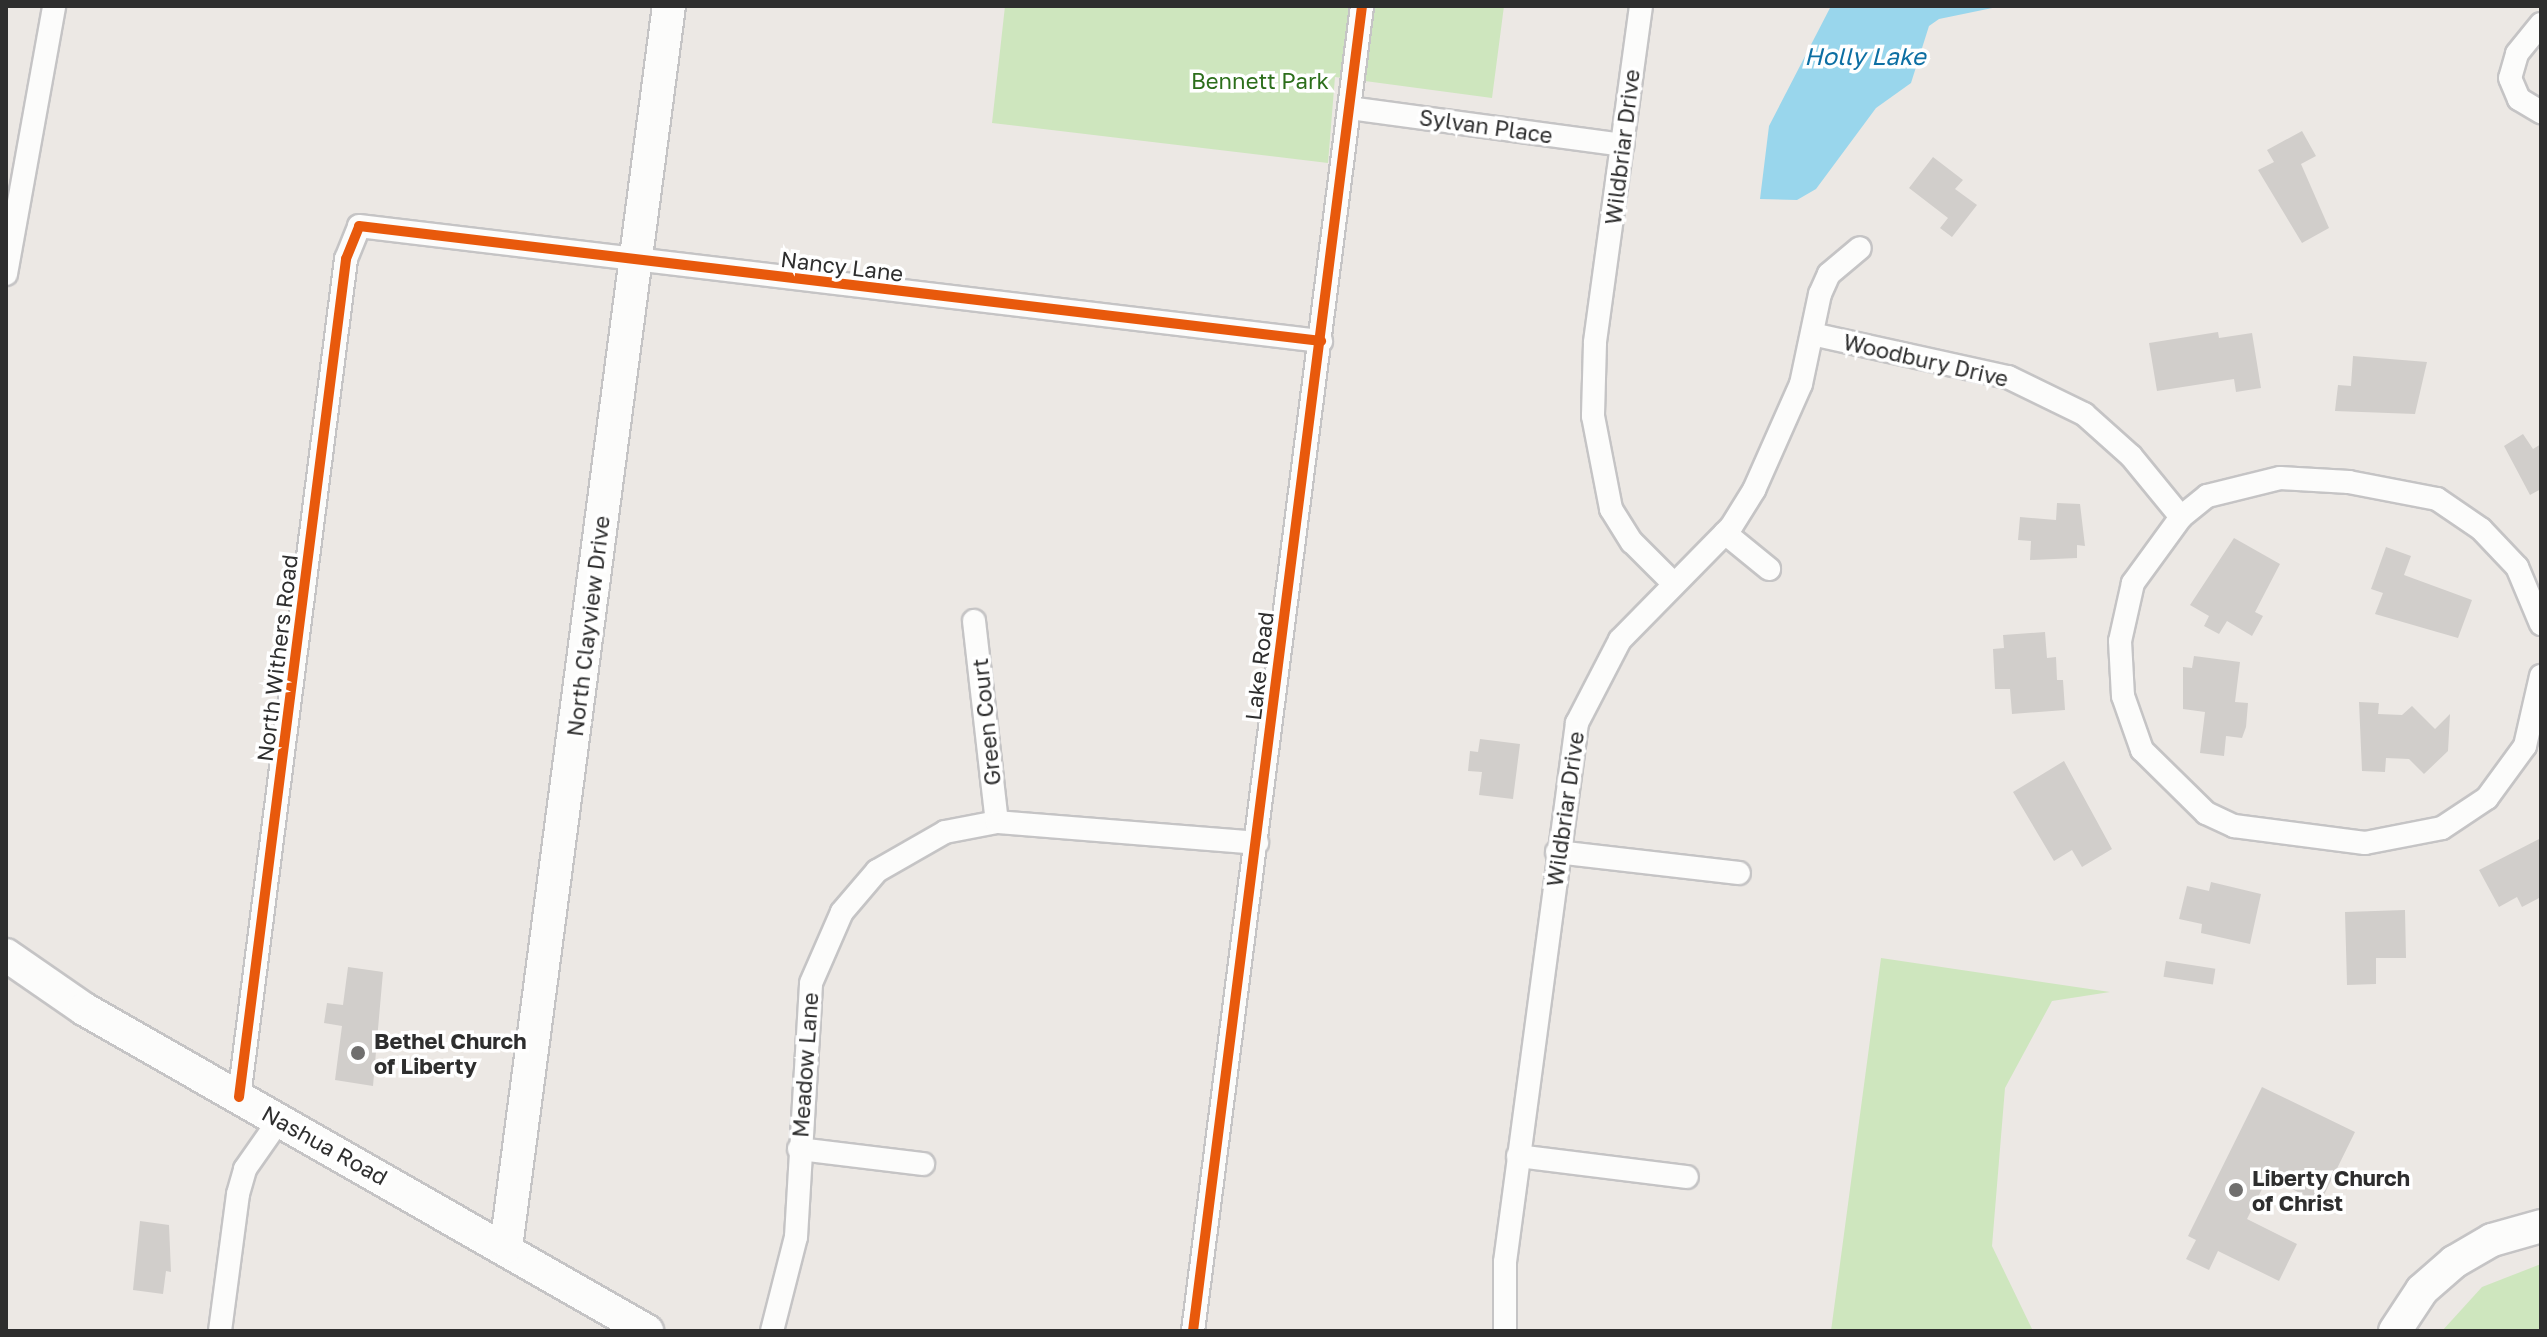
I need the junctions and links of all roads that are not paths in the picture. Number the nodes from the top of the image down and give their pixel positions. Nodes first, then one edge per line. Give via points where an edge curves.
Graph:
1 (54, 6) edge
2 (669, 6) edge
3 (1362, 6) edge
4 (1641, 6) edge
5 (2541, 24) edge
6 (1350, 108) junction
7 (2541, 112) edge
8 (1623, 145) junction
9 (359, 226) joint
10 (1860, 248) dead end
11 (636, 260) junction
12 (6, 274) edge
13 (1812, 334) junction
14 (1321, 341) junction
15 (2181, 517) junction
16 (1725, 533) junction
17 (1769, 569) dead end
18 (1672, 582) junction
19 (974, 621) dead end
20 (2541, 624) edge
21 (2541, 676) edge
22 (997, 822) junction
23 (1257, 843) junction
24 (1557, 852) junction
25 (1739, 873) dead end
26 (6, 955) edge
27 (239, 1097) junction
28 (280, 1119) junction
29 (799, 1149) junction
30 (1518, 1156) junction
31 (923, 1164) dead end
32 (1687, 1177) dead end
33 (2541, 1226) edge
34 (506, 1247) junction
35 (220, 1331) edge
36 (647, 1331) edge
37 (772, 1331) edge
38 (1193, 1331) edge
39 (1505, 1331) edge
40 (2395, 1331) edge

1 - 12 street
2 - 11 street, North Clayview Drive
3 - 6 street, Lake Road
4 - 8 street, Wildbriar Drive
5 - 7 street via 2517,54 2510,78 2519,99
6 - 8 street, Sylvan Place
6 - 14 street, Lake Road
8 - 18 street, Wildbriar Drive via 1594,354 1595,441 1611,509 1632,542
9 - 11 street, Nancy Lane
9 - 27 street, North Withers Road via 346,259
10 - 13 street via 1829,274
11 - 14 street, Nancy Lane
11 - 34 street, North Clayview Drive
13 - 15 street, Woodbury Drive via 2008,377 2084,414 2131,456
13 - 16 street via 1801,384 1754,490
14 - 23 street, Lake Road
15 - 20 street via 2207,496 2280,478 2349,482 2437,499 2481,529 2517,567
15 - 21 street via 2155,547 2124,610 2123,696 2142,750 2164,778 2206,813 2234,826 2365,843 2442,828 2509,775 2525,746
16 - 17 street
16 - 18 street
18 - 24 street, Wildbriar Drive via 1620,640 1586,697 1571,749
19 - 22 street, Green Court
22 - 23 street, Meadow Lane
22 - 29 street, Meadow Lane via 920,842 877,871 842,912 815,968 805,1013
23 - 38 street, Lake Road
24 - 25 street
24 - 30 street, Wildbriar Drive
26 - 27 street, Nashua Road via 84,1009
27 - 28 street, Nashua Road
28 - 34 street, Nashua Road
28 - 35 street via 245,1169
29 - 31 street
29 - 37 street, Meadow Lane via 793,1265
30 - 32 street
30 - 39 street, Wildbriar Drive via 1505,1262
33 - 40 street via 2492,1240 2454,1262 2422,1290
34 - 36 street, Nashua Road

